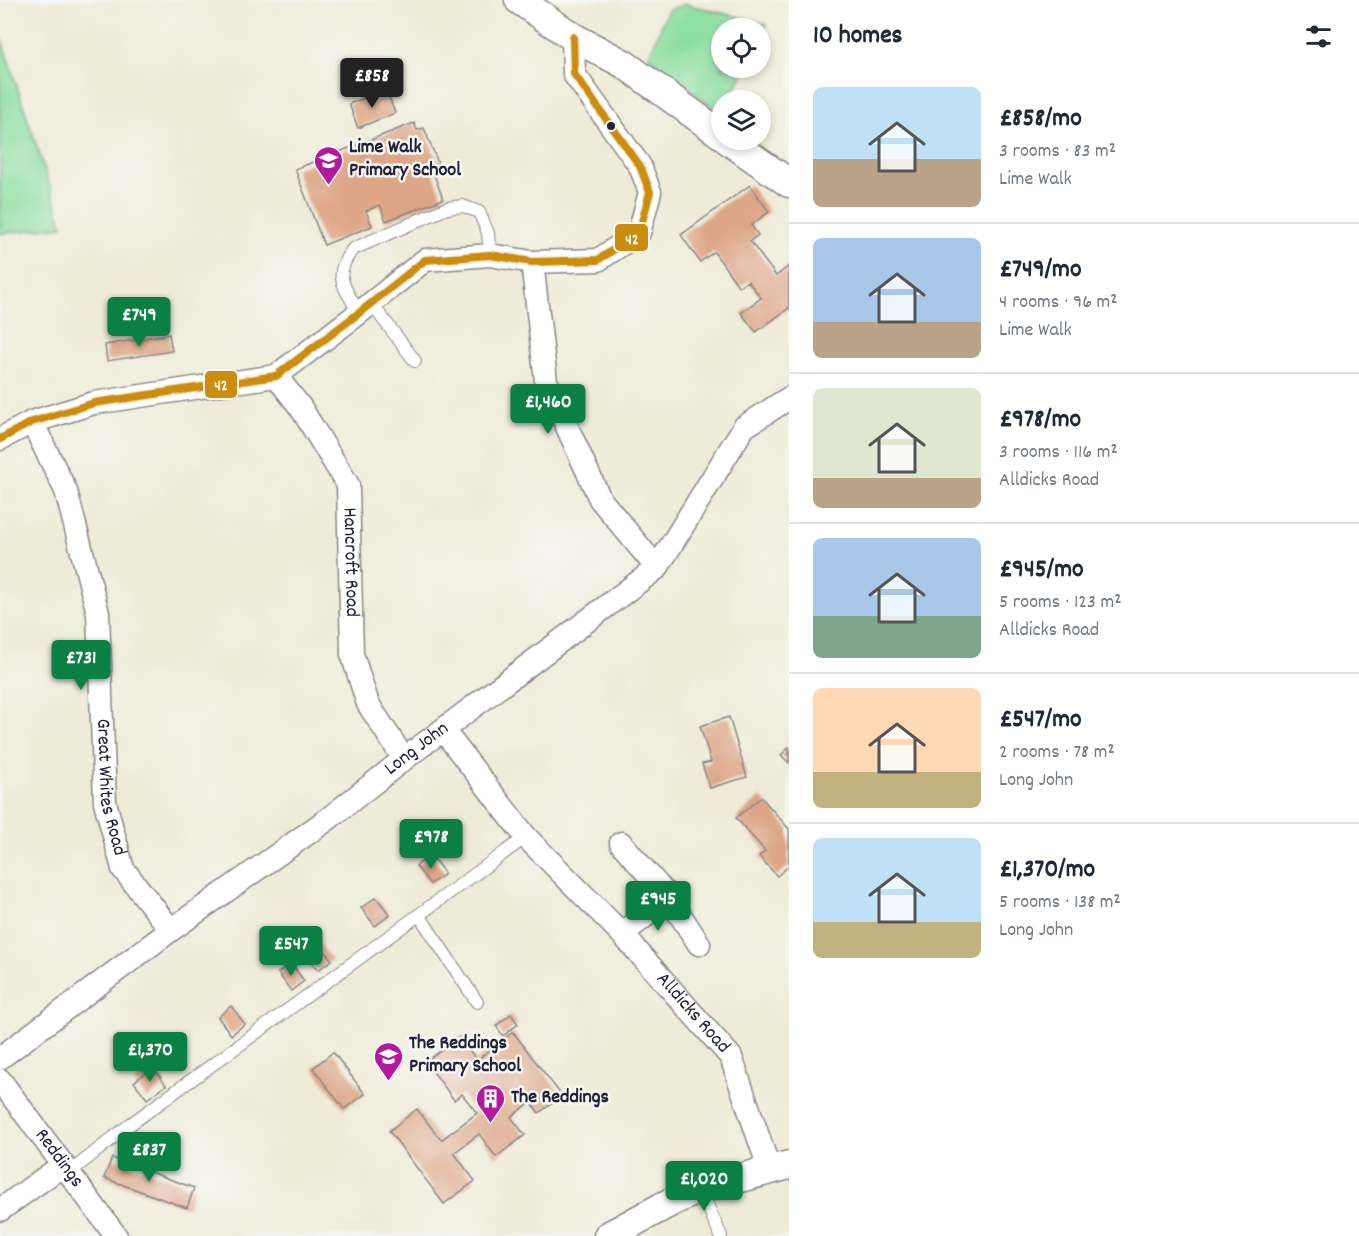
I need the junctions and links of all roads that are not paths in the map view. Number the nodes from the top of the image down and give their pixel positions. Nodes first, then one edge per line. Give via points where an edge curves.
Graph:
1 (519, 0) edge
2 (573, 37) junction
3 (711, 127) edge
4 (742, 150) edge
5 (789, 183) edge
6 (490, 255) junction
7 (532, 262) junction
8 (365, 308) junction
9 (415, 361) dead end
10 (276, 375) junction
11 (789, 398) edge
12 (32, 422) junction
13 (0, 439) edge
14 (657, 568) junction
15 (443, 729) junction
16 (404, 759) junction
17 (526, 837) junction
18 (621, 843) dead end
19 (669, 898) junction
20 (419, 915) junction
21 (171, 930) junction
22 (622, 934) junction
23 (699, 944) dead end
24 (477, 1002) dead end
25 (0, 1058) edge
26 (0, 1080) edge
27 (779, 1168) edge
28 (67, 1169) junction
29 (699, 1189) junction
30 (0, 1210) edge
31 (116, 1236) edge
32 (608, 1236) edge
33 (721, 1236) edge

1 - 2 street
2 - 3 street via 624,64
2 - 7 street via 574,74 640,166 650,192 639,232 598,260
4 - 5 street
6 - 7 street
6 - 8 street via 425,260
6 - 8 lane via 488,233 479,212 463,206 447,208 353,249 342,262 341,280
7 - 14 street via 546,381 600,499
8 - 9 lane
8 - 10 street
10 - 12 street via 94,403
10 - 16 street, Hancroft Road via 348,485 352,654 368,704
11 - 14 street, Long John via 744,427
12 - 13 street
12 - 21 street, Great Whites Road via 66,491 98,613 105,802 123,869
14 - 15 street, Long John
15 - 16 street, Long John
15 - 17 street, Alldicks Road
16 - 21 street, Long John via 328,819
17 - 20 lane
17 - 22 street, Alldicks Road
18 - 19 street
19 - 22 street
19 - 23 street
20 - 24 lane
20 - 28 lane
21 - 25 street, Long John
22 - 27 street, Alldicks Road via 730,1057
26 - 28 street, Reddings
27 - 29 street
28 - 30 street
28 - 31 street, Reddings
29 - 32 street
29 - 33 lane

